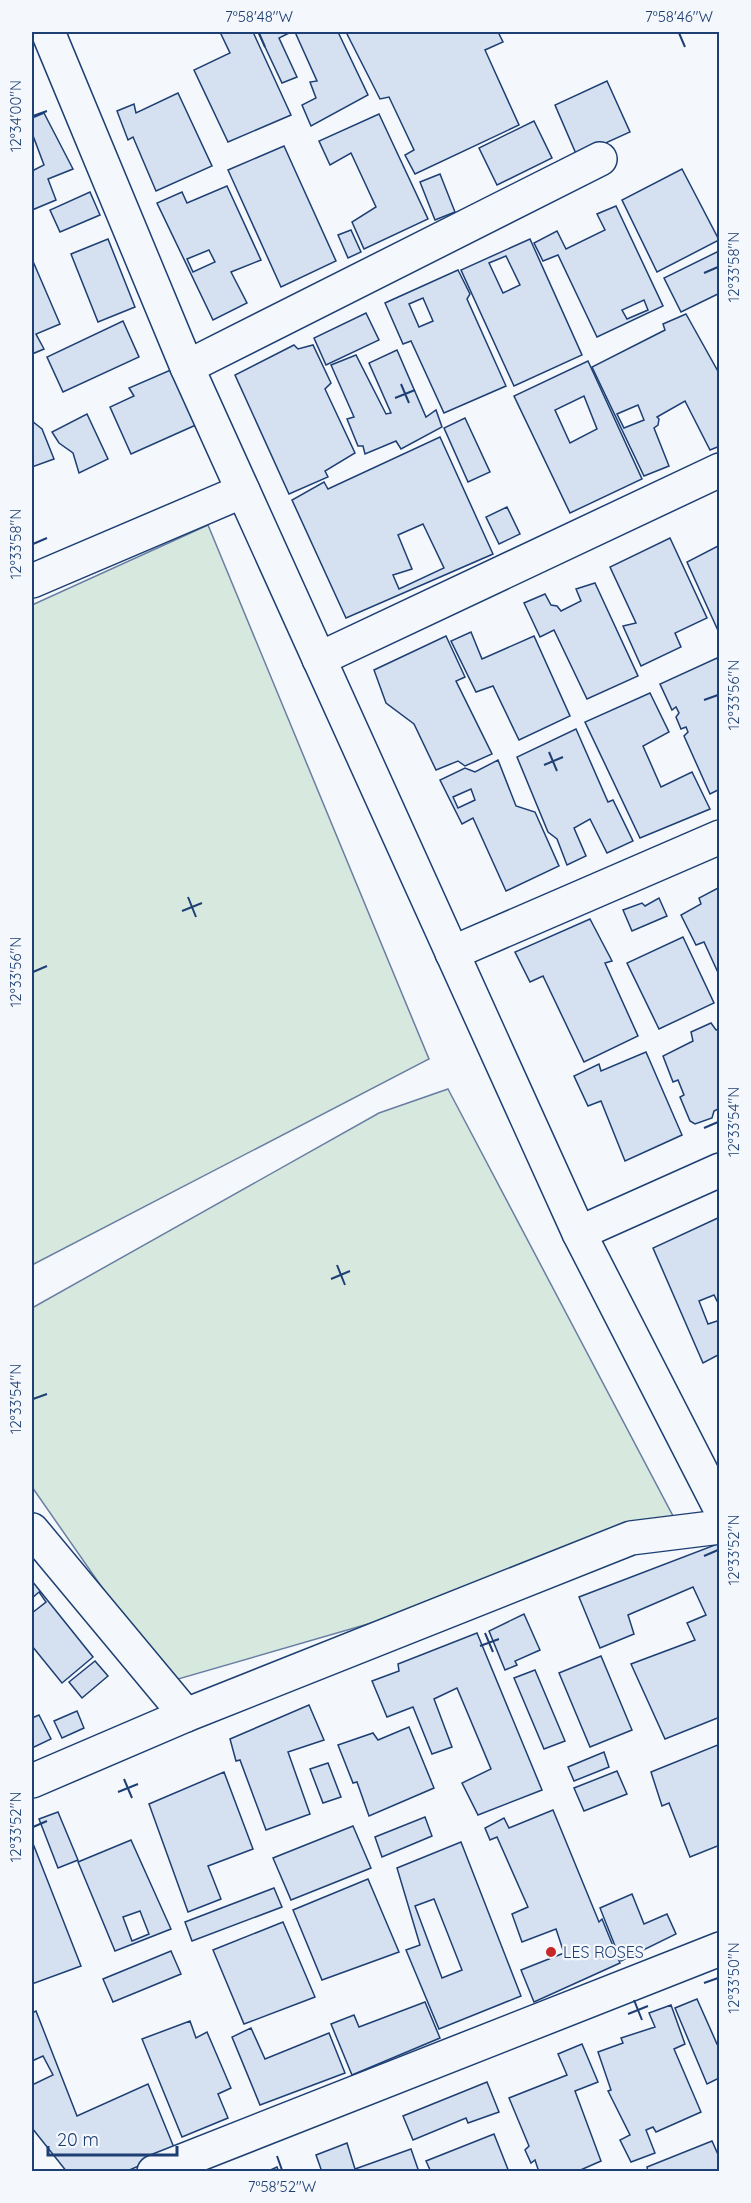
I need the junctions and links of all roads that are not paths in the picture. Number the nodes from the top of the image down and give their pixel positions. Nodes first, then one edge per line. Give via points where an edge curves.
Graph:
1 (49, 37) edge
2 (600, 159) dead end
3 (187, 367) junction
4 (720, 470) edge
5 (243, 491) junction
6 (32, 581) edge
7 (319, 659) junction
8 (720, 837) edge
9 (452, 953) junction
10 (720, 1170) edge
11 (579, 1233) junction
12 (720, 1508) edge
13 (720, 1527) edge
14 (32, 1530) edge
15 (186, 1715) junction
16 (32, 1781) edge
17 (720, 1949) edge
18 (154, 2172) edge

1 - 3 street
2 - 3 street
3 - 5 street
4 - 7 street
5 - 6 street
5 - 7 street
7 - 9 street
8 - 9 street
9 - 11 street
10 - 11 street
11 - 12 street
13 - 15 street via 631,1538
14 - 15 street
15 - 16 street
17 - 18 street

